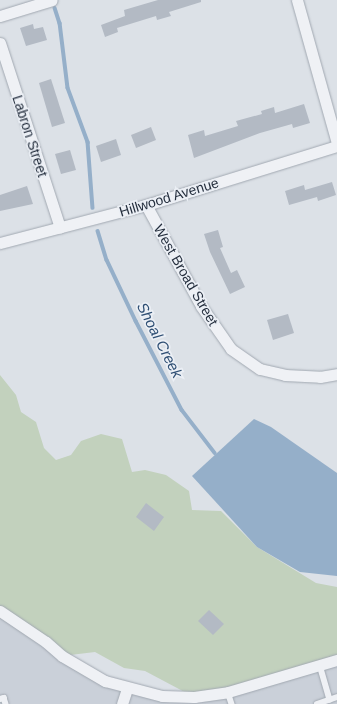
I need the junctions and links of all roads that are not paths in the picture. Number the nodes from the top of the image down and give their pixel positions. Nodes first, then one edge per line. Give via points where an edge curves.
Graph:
1 (52, 0) edge
2 (297, 0) edge
3 (0, 16) edge
4 (0, 43) edge
5 (337, 144) edge
6 (146, 205) junction
7 (60, 228) junction
8 (0, 242) edge
9 (337, 374) edge
10 (0, 611) edge
11 (337, 660) edge
12 (320, 665) junction
13 (127, 689) junction
14 (228, 692) junction
15 (337, 697) edge
16 (0, 699) edge
17 (202, 700) edge
18 (330, 700) junction
19 (6, 704) edge
20 (122, 704) edge
21 (232, 704) edge
22 (317, 704) edge

1 - 3 street
2 - 5 street
4 - 7 street, Labron Street
5 - 6 street, Hillwood Avenue
6 - 7 street, Hillwood Avenue
6 - 9 street, West Broad Street via 201,306 231,349 260,369 285,375 320,377
7 - 8 street, Hillwood Avenue
10 - 13 street via 80,668
11 - 12 street
12 - 14 street
12 - 18 lane
13 - 17 street
13 - 20 street
14 - 17 street
14 - 21 lane
15 - 18 lane
16 - 19 lane via 4,698
18 - 22 lane

